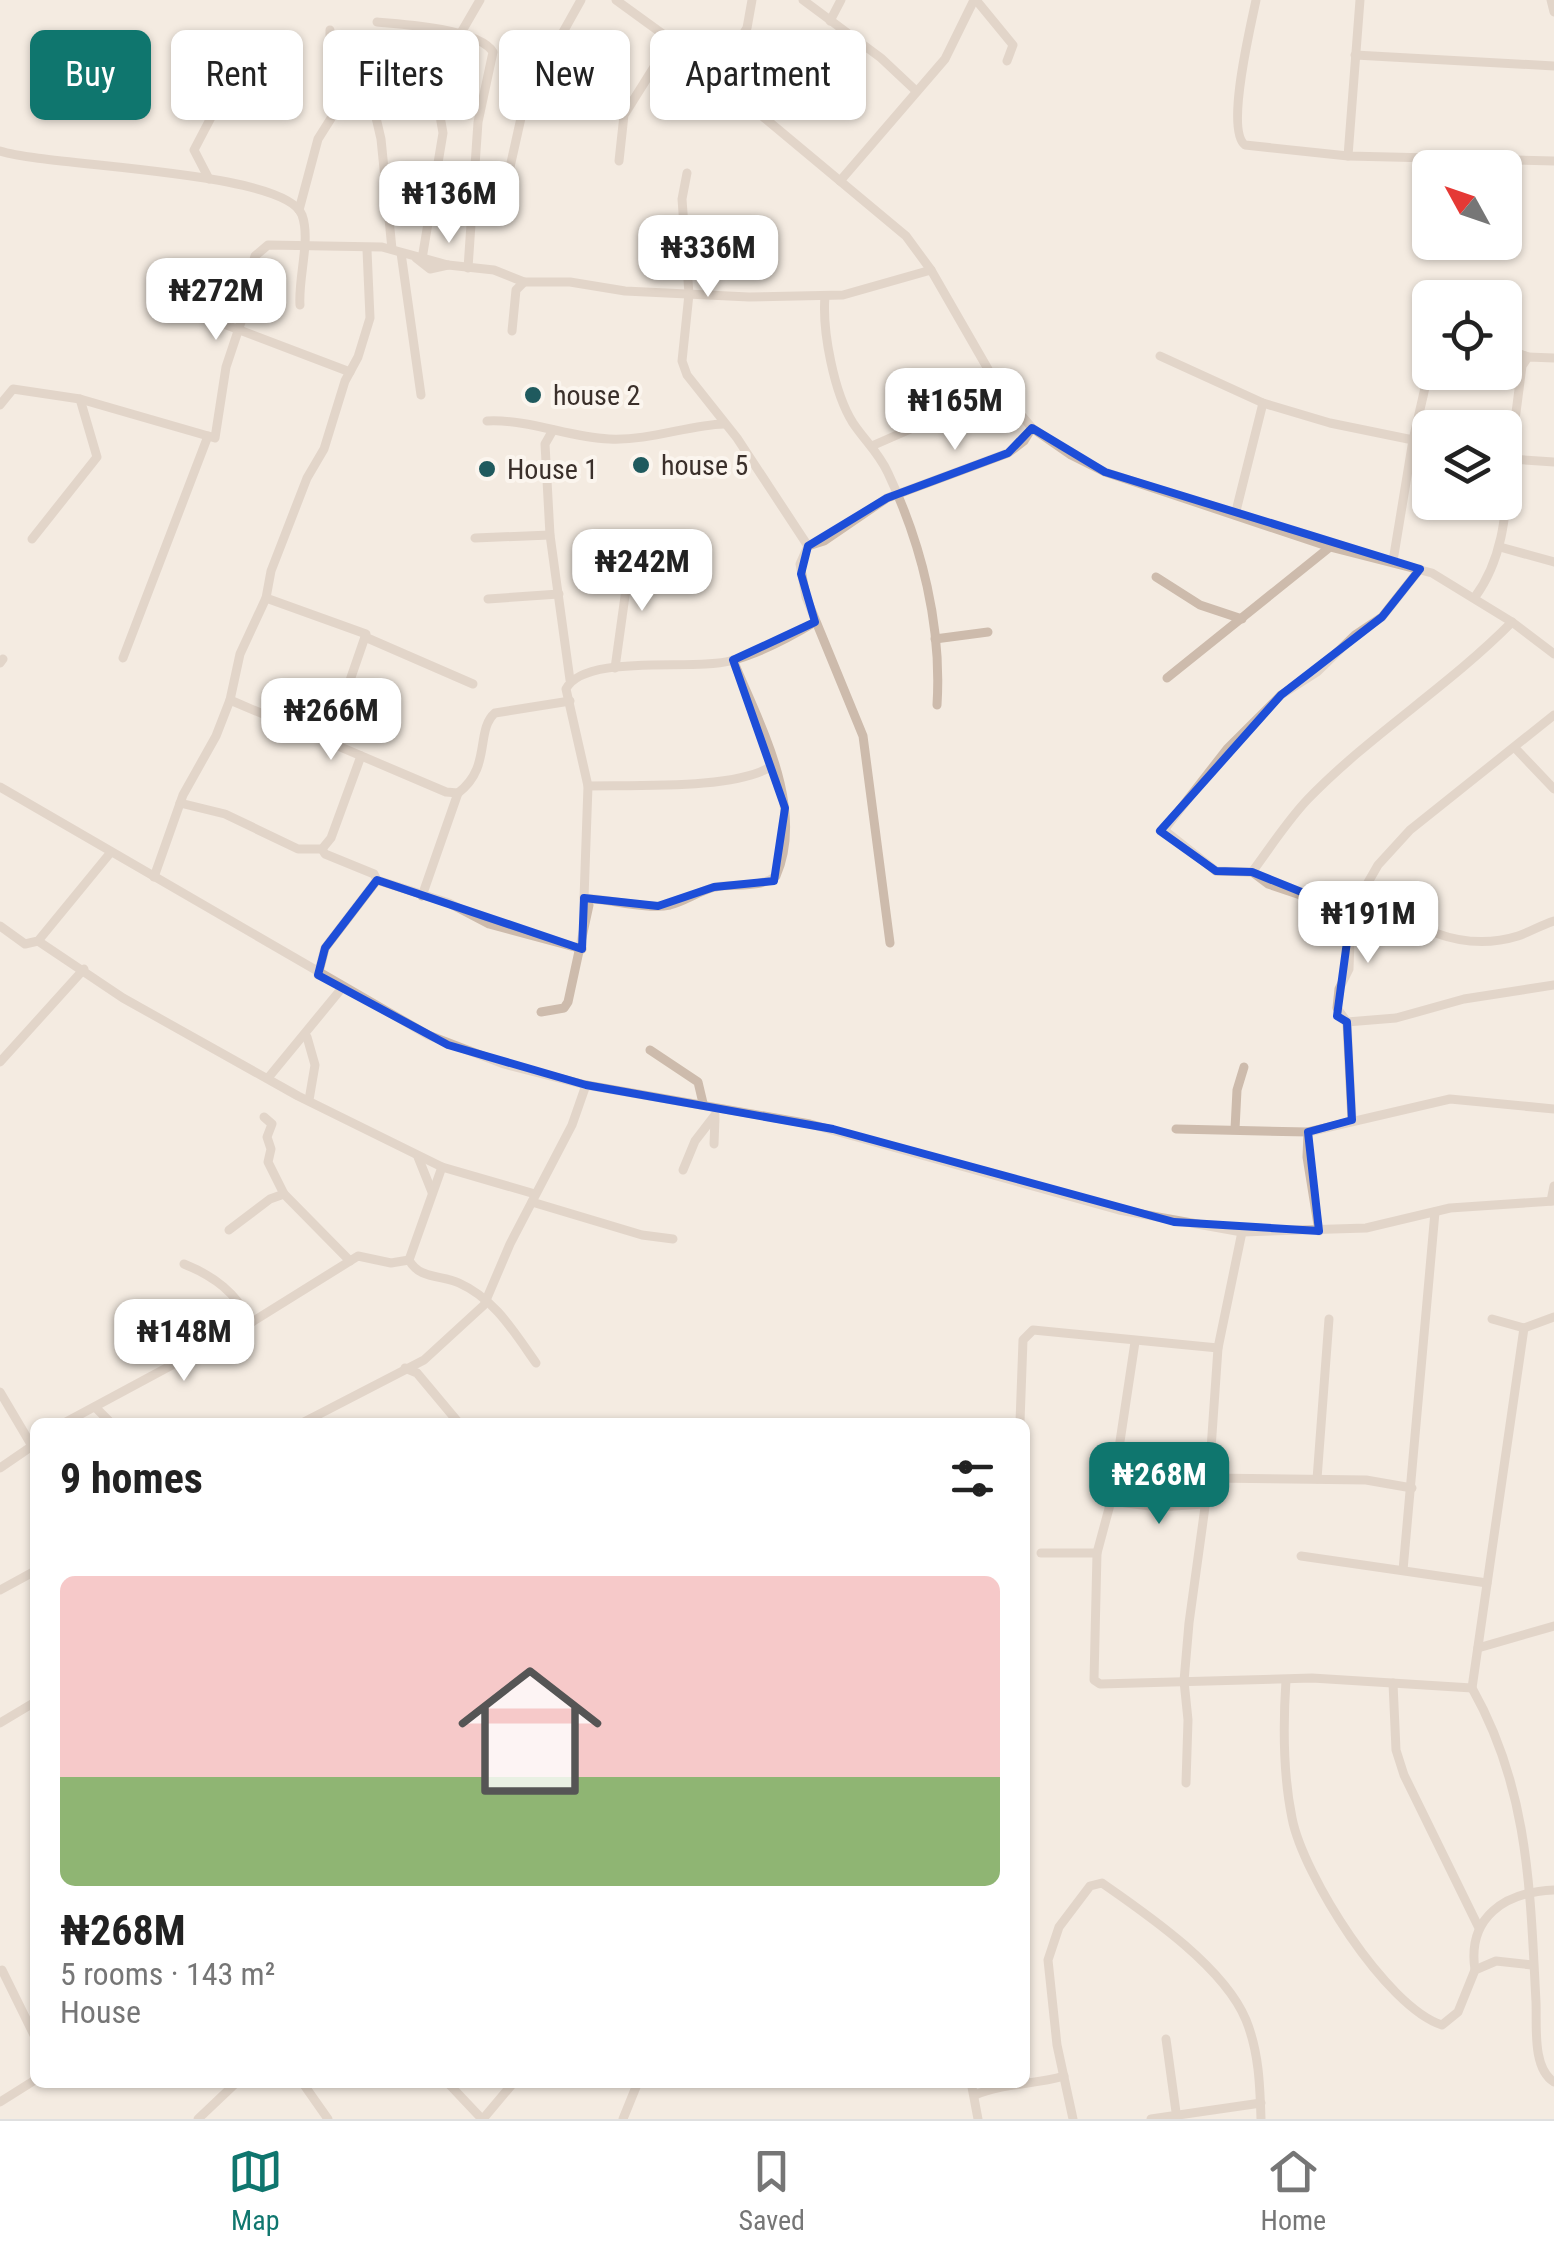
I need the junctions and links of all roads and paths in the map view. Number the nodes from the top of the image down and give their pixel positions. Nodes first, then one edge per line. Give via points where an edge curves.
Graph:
1 (480, 0) edge
2 (581, 0) edge
3 (616, 0) edge
4 (752, 0) edge
5 (803, 0) edge
6 (841, 0) edge
7 (975, 0) edge
8 (1256, 0) edge
9 (1360, 0) edge
10 (1552, 0) edge
11 (1554, 12) edge
12 (830, 21) junction
13 (377, 22) dead end
14 (432, 30) edge
15 (463, 30) edge
16 (656, 30) edge
17 (746, 30) edge
18 (479, 41) edge
19 (1355, 56) junction
20 (1007, 61) dead end
21 (1554, 66) edge
22 (650, 73) edge
23 (914, 90) junction
24 (479, 117) edge
25 (210, 120) edge
26 (330, 120) edge
27 (377, 120) edge
28 (440, 120) edge
29 (478, 120) edge
30 (765, 120) edge
31 (0, 151) edge
32 (1348, 156) junction
33 (619, 161) dead end
34 (1554, 161) edge
35 (438, 167) junction
36 (687, 172) dead end
37 (475, 175) junction
38 (209, 179) junction
39 (840, 181) junction
40 (299, 210) junction
41 (306, 248) junction
42 (368, 250) junction
43 (396, 251) junction
44 (419, 258) junction
45 (468, 268) junction
46 (930, 270) junction
47 (524, 282) junction
48 (155, 294) dead end
49 (690, 294) junction
50 (825, 296) junction
51 (300, 305) dead end
52 (512, 331) dead end
53 (240, 334) junction
54 (1522, 355) edge
55 (1160, 356) dead end
56 (1528, 357) junction
57 (1554, 358) edge
58 (350, 372) junction
59 (0, 382) edge
60 (13, 390) junction
61 (1000, 390) junction
62 (422, 395) dead end
63 (80, 400) junction
64 (1262, 402) junction
65 (0, 405) edge
66 (1516, 410) edge
67 (487, 421) dead end
68 (724, 424) junction
69 (1032, 428) junction
70 (553, 430) junction
71 (208, 436) junction
72 (1412, 440) edge
73 (874, 445) junction
74 (1412, 446) edge
75 (1522, 460) edge
76 (1554, 462) edge
77 (898, 494) junction
78 (1235, 515) junction
79 (1503, 520) edge
80 (550, 535) junction
81 (476, 538) dead end
82 (32, 540) dead end
83 (808, 546) junction
84 (1330, 547) junction
85 (1500, 547) junction
86 (632, 553) dead end
87 (1394, 561) junction
88 (1554, 562) edge
89 (1420, 569) junction
90 (1156, 577) dead end
91 (559, 594) junction
92 (1474, 597) junction
93 (266, 598) junction
94 (488, 600) dead end
95 (1242, 619) junction
96 (815, 622) junction
97 (1512, 622) junction
98 (988, 632) dead end
99 (366, 637) junction
100 (935, 639) junction
101 (1554, 654) edge
102 (123, 658) dead end
103 (733, 660) junction
104 (614, 668) junction
105 (1167, 678) dead end
106 (570, 680) junction
107 (473, 684) dead end
108 (230, 700) junction
109 (570, 701) junction
110 (937, 705) dead end
111 (1554, 715) edge
112 (330, 741) junction
113 (1516, 749) junction
114 (361, 756) junction
115 (774, 764) junction
116 (0, 786) edge
117 (588, 786) junction
118 (1554, 789) edge
119 (458, 793) junction
120 (180, 802) junction
121 (322, 849) junction
122 (111, 852) junction
123 (1252, 872) junction
124 (154, 877) junction
125 (377, 880) junction
126 (1366, 891) junction
127 (422, 896) junction
128 (584, 898) junction
129 (1351, 912) junction
130 (1554, 921) edge
131 (0, 926) edge
132 (38, 941) junction
133 (890, 943) dead end
134 (582, 949) junction
135 (84, 969) junction
136 (318, 974) junction
137 (1554, 985) edge
138 (342, 988) junction
139 (541, 1012) dead end
140 (1347, 1022) junction
141 (307, 1036) junction
142 (650, 1050) dead end
143 (0, 1062) edge
144 (1244, 1067) dead end
145 (268, 1078) junction
146 (586, 1086) junction
147 (309, 1100) junction
148 (703, 1103) junction
149 (715, 1110) junction
150 (1554, 1110) edge
151 (264, 1116) dead end
152 (1352, 1120) junction
153 (1176, 1129) dead end
154 (1235, 1129) junction
155 (1308, 1132) junction
156 (714, 1144) dead end
157 (418, 1157) junction
158 (442, 1167) junction
159 (683, 1170) dead end
160 (1554, 1186) edge
161 (432, 1193) junction
162 (284, 1194) junction
163 (534, 1198) junction
164 (1552, 1201) edge
165 (1435, 1212) junction
166 (229, 1230) dead end
167 (1242, 1232) junction
168 (1320, 1232) junction
169 (673, 1239) dead end
170 (409, 1260) junction
171 (350, 1261) junction
172 (184, 1264) dead end
173 (486, 1297) junction
174 (1554, 1317) edge
175 (1492, 1318) dead end
176 (1329, 1319) dead end
177 (252, 1322) junction
178 (1524, 1328) junction
179 (1135, 1342) junction
180 (1218, 1348) junction
181 (424, 1360) junction
182 (536, 1364) dead end
183 (405, 1368) junction
184 (417, 1373) junction
185 (0, 1392) edge
186 (96, 1408) junction
187 (75, 1418) edge
188 (106, 1418) edge
189 (322, 1418) edge
190 (455, 1418) edge
191 (1020, 1418) edge
192 (30, 1439) edge
193 (30, 1448) edge
194 (0, 1468) edge
195 (1209, 1478) junction
196 (1316, 1479) junction
197 (1412, 1488) junction
198 (1111, 1500) junction
199 (1205, 1504) junction
200 (1041, 1553) dead end
201 (1097, 1553) junction
202 (1301, 1556) dead end
203 (1402, 1570) junction
204 (30, 1574) edge
205 (1487, 1583) junction
206 (0, 1590) edge
207 (1554, 1626) edge
208 (1478, 1648) junction
209 (1286, 1680) junction
210 (1184, 1681) junction
211 (1392, 1684) junction
212 (1472, 1688) junction
213 (30, 1705) edge
214 (0, 1723) edge
215 (1186, 1783) dead end
216 (1554, 1890) edge
217 (1528, 1891) junction
218 (1478, 1926) junction
219 (1532, 1964) junction
220 (2, 1970) edge
221 (1475, 1970) junction
222 (30, 2027) edge
223 (1166, 2039) dead end
224 (1064, 2076) junction
225 (1554, 2082) edge
226 (30, 2083) edge
227 (1030, 2084) edge
228 (231, 2088) edge
229 (306, 2088) edge
230 (453, 2088) edge
231 (509, 2088) edge
232 (636, 2088) edge
233 (973, 2088) edge
234 (991, 2088) edge
235 (975, 2095) junction
236 (0, 2102) edge
237 (1260, 2103) junction
238 (1176, 2112) junction
239 (200, 2118) edge
240 (328, 2119) edge
241 (482, 2119) edge
242 (623, 2119) edge
243 (978, 2119) edge
244 (1073, 2119) edge
245 (1151, 2119) edge
246 (1262, 2119) edge

1 - 15 street
2 - 37 street via 526,100 508,176
3 - 16 street
4 - 17 street
5 - 12 street
6 - 12 street
7 - 20 street via 1013,45
7 - 23 street via 945,58
8 - 32 street via 1238,140
9 - 19 street
10 - 11 street
12 - 23 street
13 - 14 street
18 - 24 street via 493,52
19 - 21 street
19 - 32 street
22 - 33 street via 624,115
23 - 39 street
25 - 38 street via 194,150
26 - 40 street via 318,139
27 - 43 street
28 - 35 street
29 - 37 street
30 - 39 street
31 - 38 street
32 - 34 street
35 - 37 street
35 - 44 street
36 - 49 street via 682,199
37 - 45 street
38 - 40 street via 242,184
39 - 46 street via 906,236
40 - 41 street
41 - 42 street
41 - 51 street
41 - 53 street via 268,245 258,251
42 - 43 street
42 - 58 street via 370,318
43 - 44 street
43 - 62 street
44 - 45 street
45 - 47 street
46 - 50 street via 868,291
46 - 61 street
47 - 49 street
47 - 52 street via 516,290
48 - 53 street via 173,311
49 - 50 street
49 - 68 street via 682,361
50 - 73 street via 825,334 845,403
53 - 58 street
53 - 71 street via 226,367 215,438
54 - 56 street
55 - 64 street
56 - 57 street
56 - 66 street
58 - 93 street
59 - 60 street
60 - 63 street
60 - 65 street
61 - 69 street
61 - 73 street
63 - 71 street
63 - 82 street via 96,457
64 - 72 street
64 - 78 street
67 - 70 street
68 - 70 street via 622,439
68 - 83 street
69 - 77 street via 1008,452
69 - 78 street via 1105,472
70 - 80 street via 546,444
71 - 102 street
73 - 77 street
74 - 87 street
75 - 76 street
77 - 83 street
77 - 100 street via 921,558
78 - 84 street
79 - 85 street
80 - 81 street
80 - 91 street
83 - 96 street via 800,574
84 - 87 street
84 - 95 street
85 - 88 street
85 - 92 street
86 - 104 street
87 - 89 street
89 - 92 street
89 - 123 street via 1382,617 1281,694 1226,749 1165,825 1165,834 1209,868
90 - 95 street via 1200,605
91 - 94 street
91 - 106 street
92 - 97 street
93 - 99 street
93 - 108 street via 240,654
95 - 105 street
96 - 103 street
96 - 133 street via 863,736
97 - 101 street
97 - 123 street via 1307,800
98 - 100 street
99 - 107 street
99 - 112 street
100 - 110 street
103 - 104 street
103 - 115 street
104 - 106 street
106 - 109 street
108 - 112 street
108 - 120 street
109 - 117 street
109 - 119 street via 495,713 488,719 484,755
111 - 113 street
112 - 114 street
113 - 118 street
113 - 126 street via 1410,830 1378,865
114 - 119 street
114 - 121 street
115 - 117 street via 752,777
115 - 128 street via 784,808 780,866 768,882 714,888 658,906
116 - 122 street
117 - 128 street
119 - 127 street
120 - 121 street via 225,814 292,847
120 - 124 street
121 - 125 street
122 - 124 street
122 - 132 street
123 - 129 street via 1268,884
124 - 136 street
125 - 127 street
125 - 136 street via 325,948
126 - 129 street
126 - 130 street via 1411,923 1464,942 1518,936
127 - 134 street via 489,924
128 - 134 street via 589,905
129 - 140 street via 1349,969 1337,1000
131 - 132 street via 25,944
132 - 135 street
134 - 139 street via 568,1002
135 - 143 street
135 - 145 street via 123,998
136 - 138 street
137 - 140 street
138 - 141 street
138 - 146 street via 448,1045
140 - 152 street
141 - 145 street
141 - 147 street via 315,1065
142 - 148 street via 702,1086
144 - 154 street
145 - 147 street
146 - 148 street
146 - 163 street
147 - 157 street
148 - 149 street
149 - 156 street
149 - 159 street
149 - 167 street via 834,1129 1119,1210
150 - 152 street via 1450,1099
151 - 162 street via 272,1124 268,1162
152 - 155 street
153 - 154 street
154 - 155 street
155 - 168 street
157 - 158 street
157 - 161 street
158 - 161 street
158 - 163 street
160 - 164 street
161 - 170 street
162 - 166 street
162 - 171 street
163 - 169 street
163 - 173 street
164 - 165 street
165 - 168 street
165 - 197 street
167 - 168 street
167 - 180 street
170 - 171 street via 360,1255
170 - 173 street via 420,1272
171 - 177 street
172 - 177 street via 214,1276
173 - 181 street
173 - 182 street
174 - 178 street
175 - 178 street
176 - 196 street
177 - 186 street
178 - 205 street
179 - 180 street
179 - 191 street via 1029,1332 1023,1340
179 - 198 street
180 - 195 street
181 - 183 street
181 - 184 street
183 - 184 street
183 - 189 street
184 - 190 street
185 - 192 street
186 - 187 street
186 - 188 street
193 - 194 street
195 - 196 street
195 - 199 street
196 - 197 street
197 - 203 street
198 - 199 street
198 - 201 street
199 - 210 street
200 - 201 street
201 - 210 street via 1094,1680
202 - 203 street
203 - 205 street
204 - 206 street
205 - 208 street
207 - 208 street
208 - 212 street
209 - 210 street
209 - 211 street
209 - 221 street via 1292,1821 1351,1938 1400,1995 1442,2025 1458,2012
210 - 215 street
211 - 212 street
211 - 218 street via 1396,1750 1409,1788
212 - 217 street via 1514,1787
213 - 214 street
216 - 217 street
217 - 218 street via 1491,1909
217 - 219 street
218 - 221 street
219 - 221 street via 1496,1961
219 - 225 street via 1543,2071
220 - 222 street
223 - 238 street
224 - 227 street
224 - 237 street via 1048,1976 1051,1946 1090,1886 1102,1883 1170,1932 1244,2016
224 - 244 street
226 - 236 street
228 - 239 street
229 - 240 street
230 - 241 street
231 - 241 street
232 - 242 street
233 - 235 street
234 - 235 street
235 - 243 street
237 - 238 street
237 - 246 street
238 - 245 street

